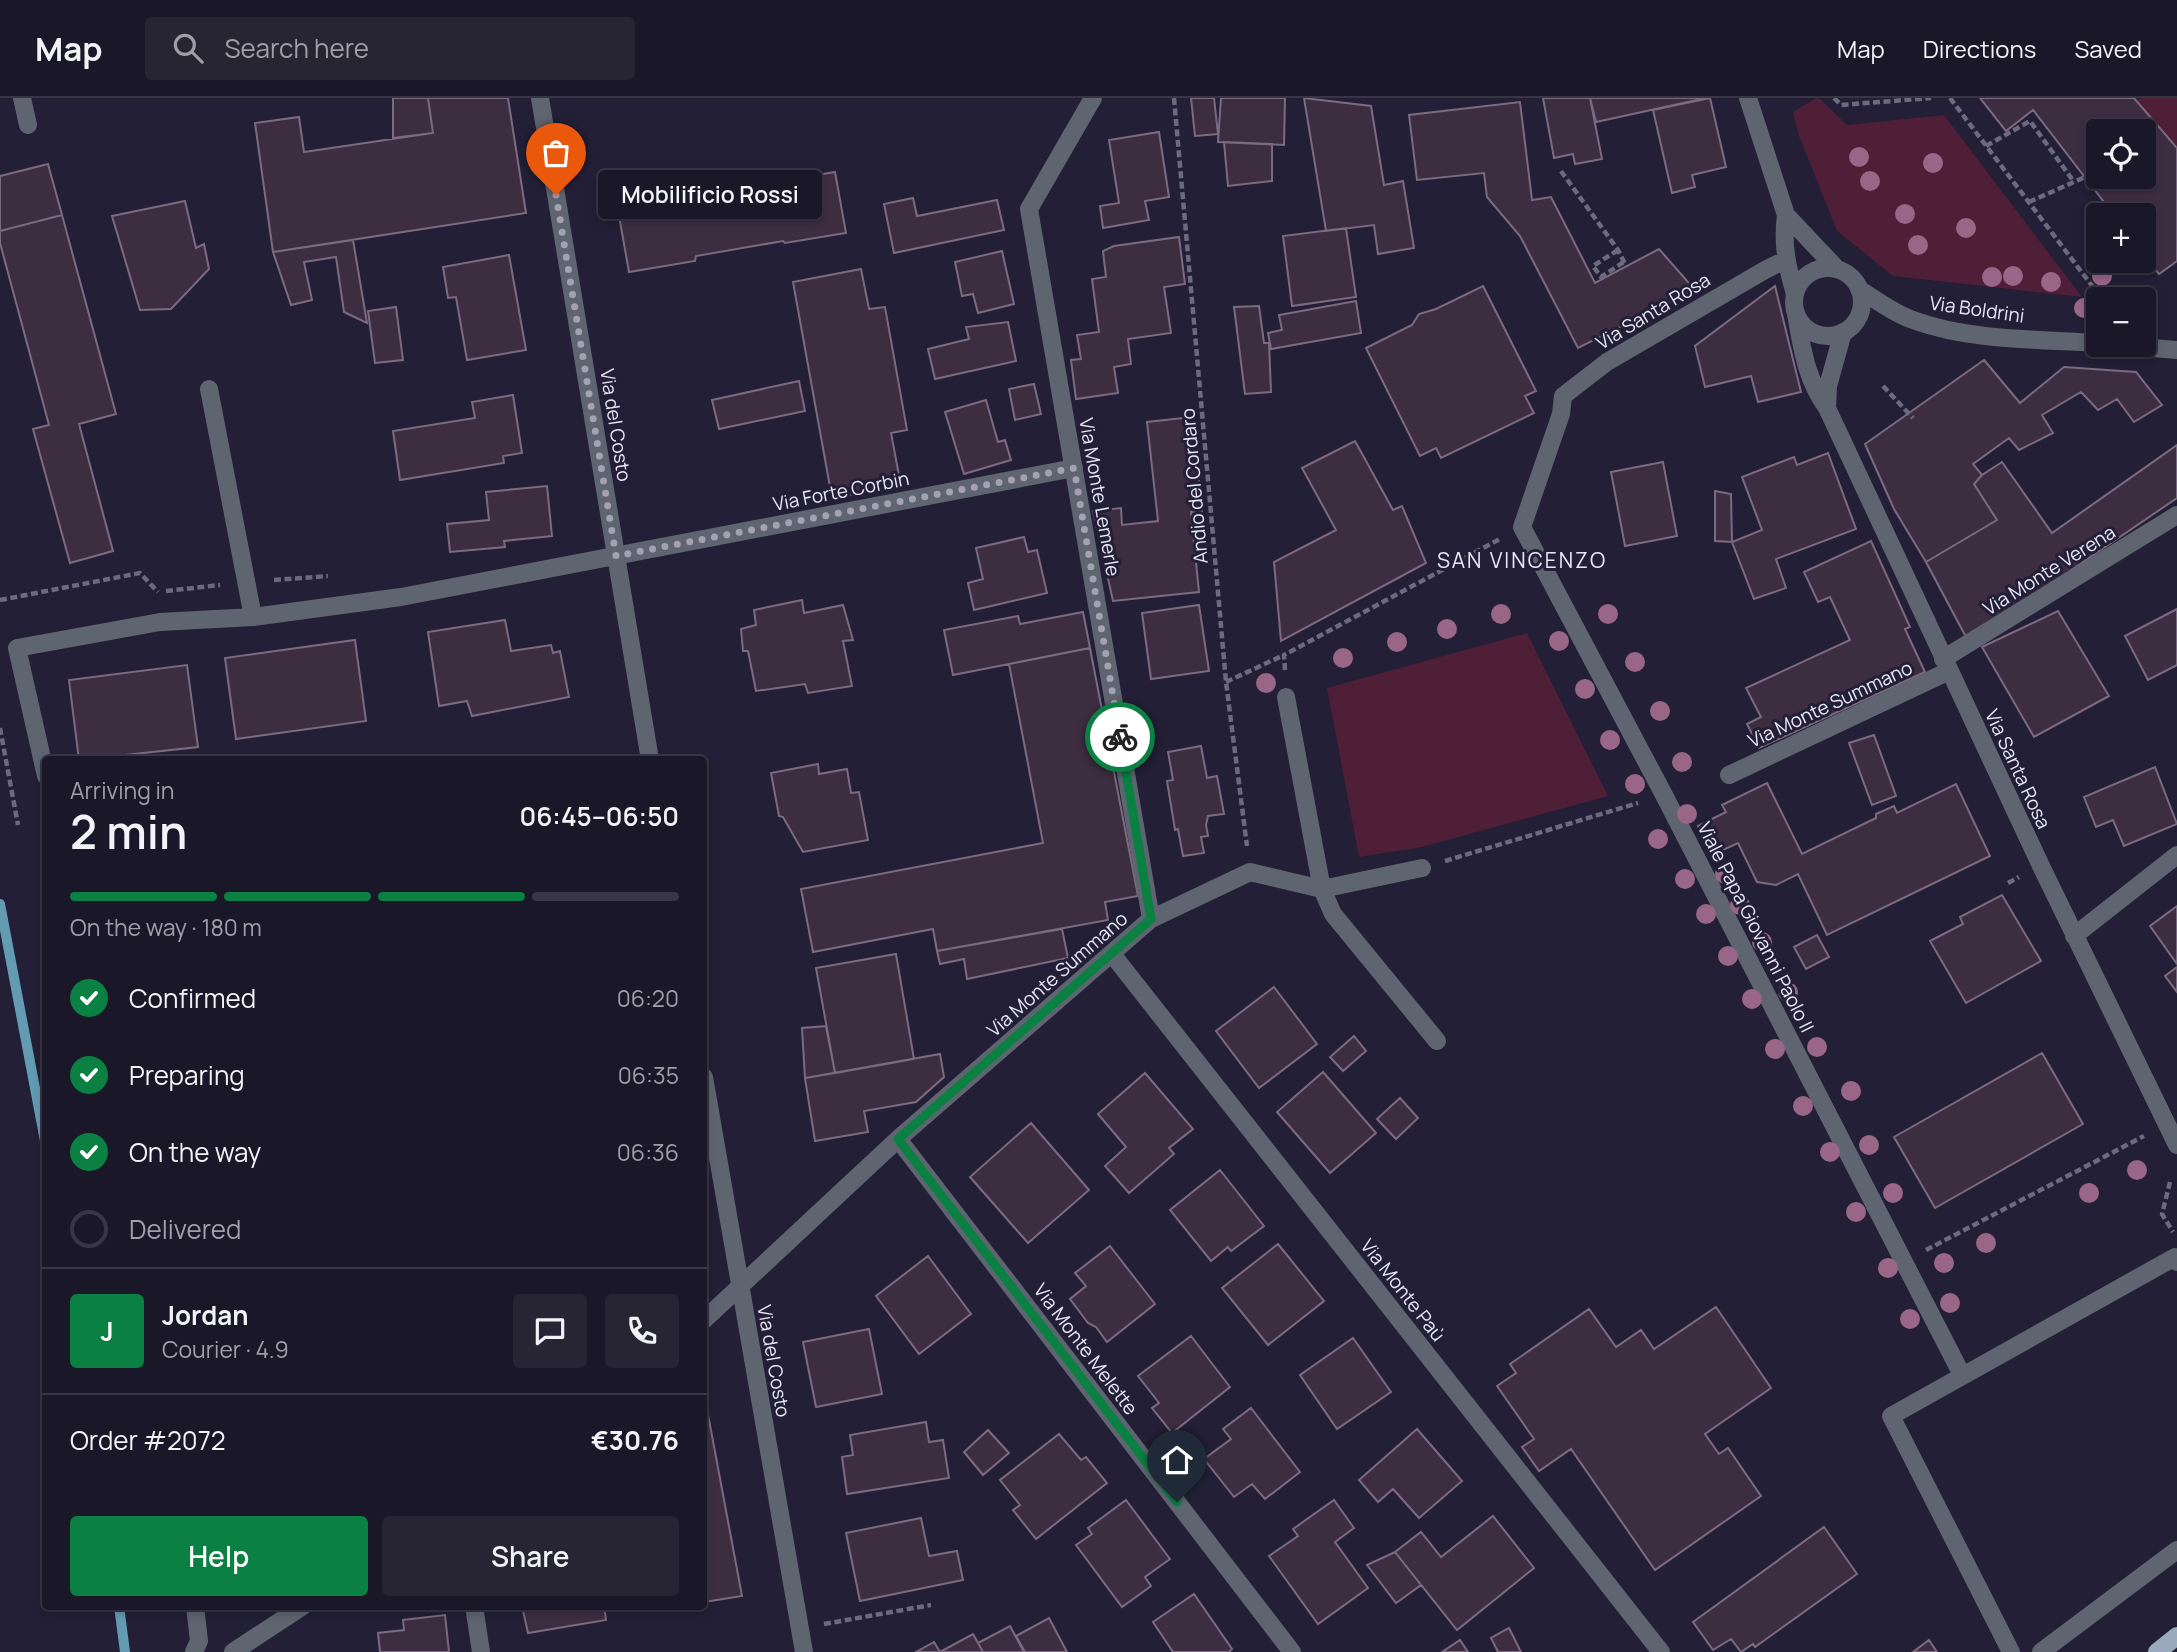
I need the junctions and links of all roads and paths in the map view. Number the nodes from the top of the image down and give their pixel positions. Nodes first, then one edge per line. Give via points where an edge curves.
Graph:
1 (22, 98) edge
2 (540, 98) edge
3 (1093, 98) edge
4 (1174, 98) edge
5 (1748, 98) edge
6 (1834, 98) edge
7 (1931, 98) edge
8 (1950, 98) edge
9 (28, 125) dead end
10 (1986, 146) junction
11 (1561, 171) dead end
12 (2085, 177) dead end
13 (2074, 181) junction
14 (2029, 202) junction
15 (1786, 215) junction
16 (1618, 250) junction
17 (1785, 260) junction
18 (1837, 270) junction
19 (2093, 287) edge
20 (1860, 289) junction
21 (1795, 294) junction
22 (1796, 314) junction
23 (1843, 332) junction
24 (2086, 342) edge
25 (2156, 348) edge
26 (2177, 349) edge
27 (1883, 386) dead end
28 (209, 390) dead end
29 (1827, 408) junction
30 (1913, 418) dead end
31 (1074, 468) junction
32 (2177, 515) edge
33 (1522, 527) junction
34 (616, 556) junction
35 (331, 576) dead end
36 (247, 583) junction
37 (0, 600) edge
38 (253, 617) junction
39 (1284, 655) junction
40 (1946, 665) junction
41 (1226, 682) junction
42 (1286, 697) joint
43 (0, 728) edge
44 (649, 756) edge
45 (42, 759) edge
46 (1729, 775) dead end
47 (1633, 804) dead end
48 (18, 825) dead end
49 (2177, 855) edge
50 (1422, 868) joint
51 (1250, 872) junction
52 (1322, 889) junction
53 (1151, 919) junction
54 (2074, 936) junction
55 (1112, 954) junction
56 (1437, 1041) dead end
57 (707, 1095) edge
58 (2146, 1135) dead end
59 (898, 1139) junction
60 (2177, 1145) edge
61 (2170, 1182) dead end
62 (2176, 1259) edge
63 (1903, 1262) junction
64 (739, 1286) junction
65 (707, 1317) edge
66 (1962, 1375) junction
67 (2177, 1550) edge
68 (931, 1605) dead end
69 (195, 1610) edge
70 (297, 1610) edge
71 (475, 1610) edge
72 (817, 1625) dead end
73 (2177, 1636) edge
74 (194, 1652) edge
75 (233, 1652) edge
76 (481, 1652) edge
77 (804, 1652) edge
78 (1292, 1652) edge
79 (1661, 1652) edge
80 (2011, 1652) edge
81 (2041, 1652) edge
82 (2157, 1652) edge

1 - 9 street
2 - 34 street, Via del Costo
3 - 31 street, Via Monte Lemerle via 1030,209
4 - 41 path, Andio del Cordaro
5 - 15 street
6 - 7 path via 1841,105
8 - 10 path
10 - 13 path via 2030,121
10 - 14 path
11 - 16 path
12 - 13 path
13 - 14 path
14 - 19 path
15 - 17 street
15 - 18 street
16 - 16 path via 1593,266 1601,277 1625,264
17 - 21 street
17 - 33 street, Via Santa Rosa via 1607,362 1563,396
18 - 20 street
18 - 21 street via 1826,268 1806,276
20 - 23 street via 1858,318
20 - 24 street, Via Boldrini via 1890,310 1942,330
21 - 22 street
22 - 23 street via 1810,331 1821,335
22 - 29 street, Via Santa Rosa via 1805,363 1815,392
23 - 29 street via 1828,386
25 - 26 street
27 - 30 path
28 - 36 street
29 - 40 street, Via Santa Rosa
31 - 34 street, Via Forte Corbin
31 - 53 street, Via Monte Lemerle
32 - 40 street, Via Monte Verena
33 - 39 path
33 - 63 street, Viale Papa Giovanni Paolo II
34 - 38 street, Via Forte Corbin via 401,597
34 - 44 street, Via del Costo
35 - 36 path
36 - 37 path via 156,592 140,573
36 - 38 street
38 - 45 street, Via Forte Corbin via 160,622 16,648
39 - 41 path
39 - 42 path
40 - 46 street, Via Monte Summano
40 - 54 street, Via Santa Rosa
41 - 51 path, Andio del Cordaro
42 - 52 street
43 - 48 path
47 - 50 path
49 - 54 street
50 - 52 street
51 - 52 street
51 - 53 street, Via Monte Summano
52 - 56 street via 1333,914
53 - 55 street, Via Monte Summano
54 - 60 street, Via Santa Rosa
55 - 59 street, Via Monte Summano
55 - 79 street, Via Monte Paù
57 - 64 street, Via del Costo
58 - 63 path
59 - 64 street, Via Monte Summano
59 - 78 street, Via Monte Melette
61 - 62 path via 2162,1214 2177,1238
62 - 66 street
63 - 66 street, Viale Papa Giovanni Paolo II
64 - 65 street, Via Monte Summano
64 - 77 street, Via del Costo
66 - 80 street via 1891,1416
67 - 81 street
68 - 72 path
69 - 74 street via 199,1641
70 - 75 street
71 - 76 street
73 - 82 main road

